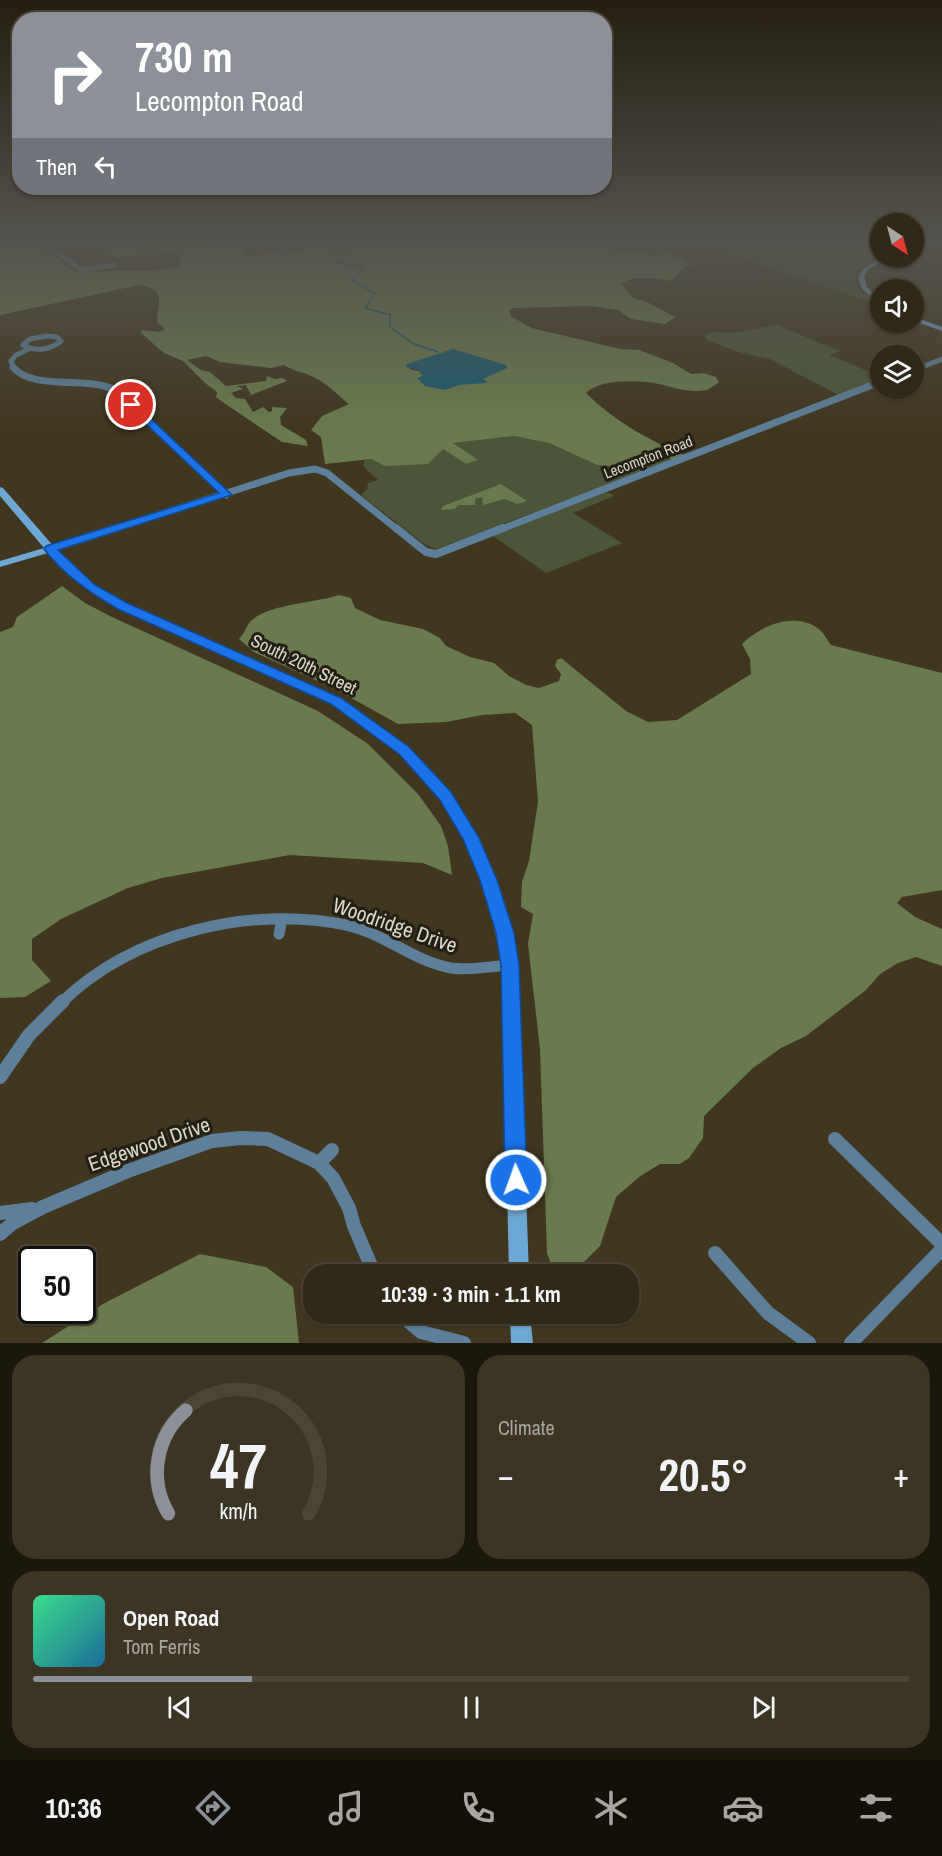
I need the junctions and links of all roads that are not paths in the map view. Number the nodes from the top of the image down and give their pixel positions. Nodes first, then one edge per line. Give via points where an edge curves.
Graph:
1 (924, 322) edge
2 (942, 329) edge
3 (29, 349) junction
4 (942, 359) edge
5 (924, 366) edge
6 (870, 386) edge
7 (0, 490) edge
8 (226, 495) junction
9 (50, 549) junction
10 (0, 564) edge
11 (282, 918) junction
12 (279, 934) dead end
13 (510, 965) junction
14 (0, 1077) edge
15 (835, 1139) dead end
16 (332, 1150) dead end
17 (319, 1163) junction
18 (44, 1207) junction
19 (0, 1213) edge
20 (0, 1234) edge
21 (942, 1247) edge
22 (715, 1253) dead end
23 (371, 1264) edge
24 (519, 1264) edge
25 (409, 1324) edge
26 (521, 1324) edge
27 (464, 1343) edge
28 (522, 1343) edge
29 (809, 1343) edge
30 (851, 1343) edge

1 - 2 main road
3 - 3 street via 23,343 34,337 60,339 52,347
3 - 8 street via 10,361 18,373 37,379 97,383 113,389
4 - 5 street
6 - 8 street, Lecompton Road via 436,554 426,552 327,473 306,470
7 - 9 main road, South 20th Street
8 - 9 street
9 - 10 main road
9 - 13 main road, South 20th Street via 90,588 105,597 336,701 404,750 445,796 471,838 497,903
11 - 12 street
11 - 13 street, Woodridge Drive via 350,926 429,962 453,968
11 - 14 street, Woodridge Drive via 243,918 214,924 162,939 130,954 73,993 40,1023
13 - 24 main road, South 20th Street
15 - 21 street
16 - 17 street
17 - 18 street, Edgewood Drive via 268,1138 212,1141
17 - 23 street, Edgewood Drive via 342,1192
18 - 19 street
18 - 20 street
21 - 30 street
22 - 29 street via 768,1313
25 - 27 street via 430,1336
26 - 28 main road

